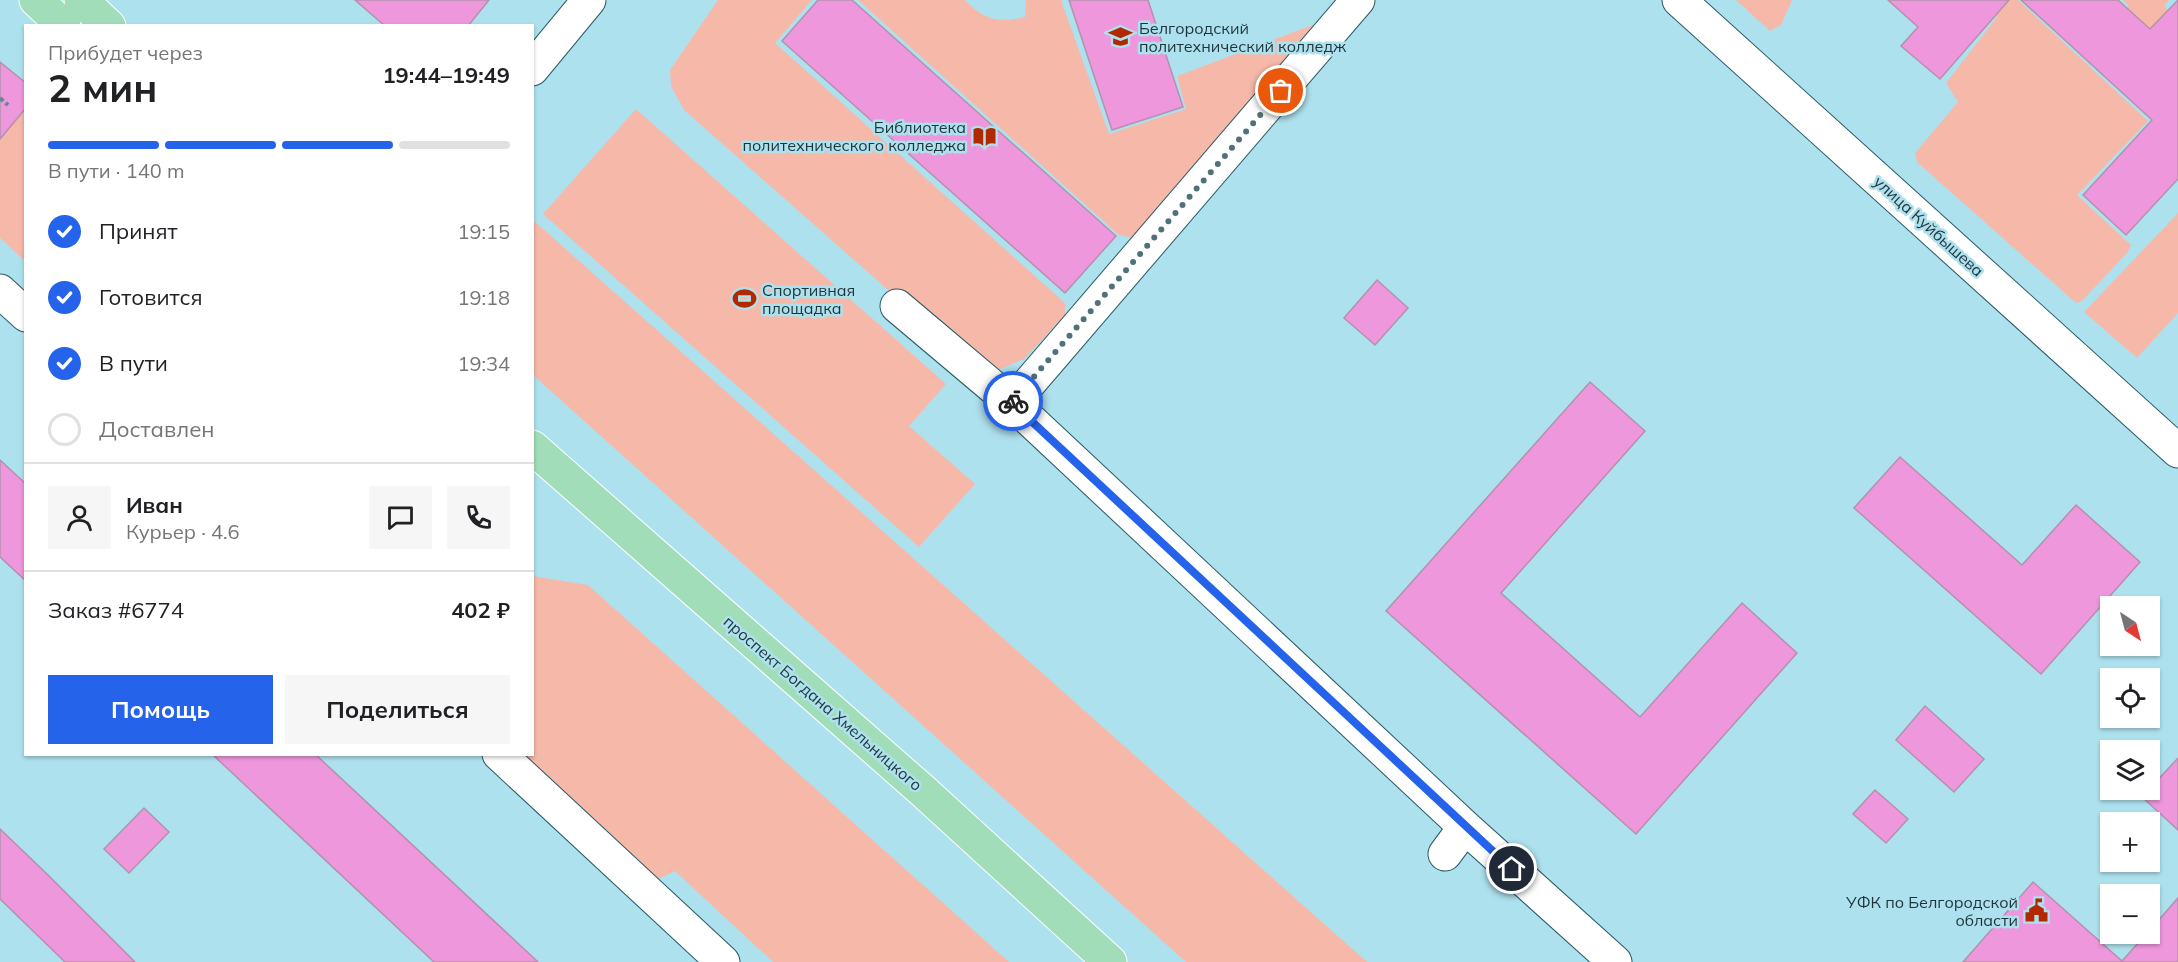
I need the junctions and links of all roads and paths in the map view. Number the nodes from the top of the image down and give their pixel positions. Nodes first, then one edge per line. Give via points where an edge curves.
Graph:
1 (36, 0) edge
2 (81, 0) edge
3 (589, 0) edge
4 (1358, 0) edge
5 (1679, 0) edge
6 (62, 24) edge
7 (107, 24) edge
8 (534, 67) edge
9 (0, 98) edge
10 (9, 105) dead end
11 (0, 291) edge
12 (897, 306) dead end
13 (24, 313) edge
14 (1012, 403) junction
15 (534, 449) edge
16 (2178, 451) edge
17 (501, 756) edge
18 (1466, 827) junction
19 (1445, 854) dead end
20 (723, 962) edge
21 (1110, 962) edge
22 (1615, 962) edge

1 - 6 main road
2 - 7 main road
3 - 8 street
4 - 14 street
5 - 16 street, улица Куйбышева
9 - 10 path
11 - 13 street
12 - 14 street
14 - 18 street
15 - 21 main road, проспект Богдана Хмельницкого via 914,783
17 - 20 street
18 - 19 street
18 - 22 street

